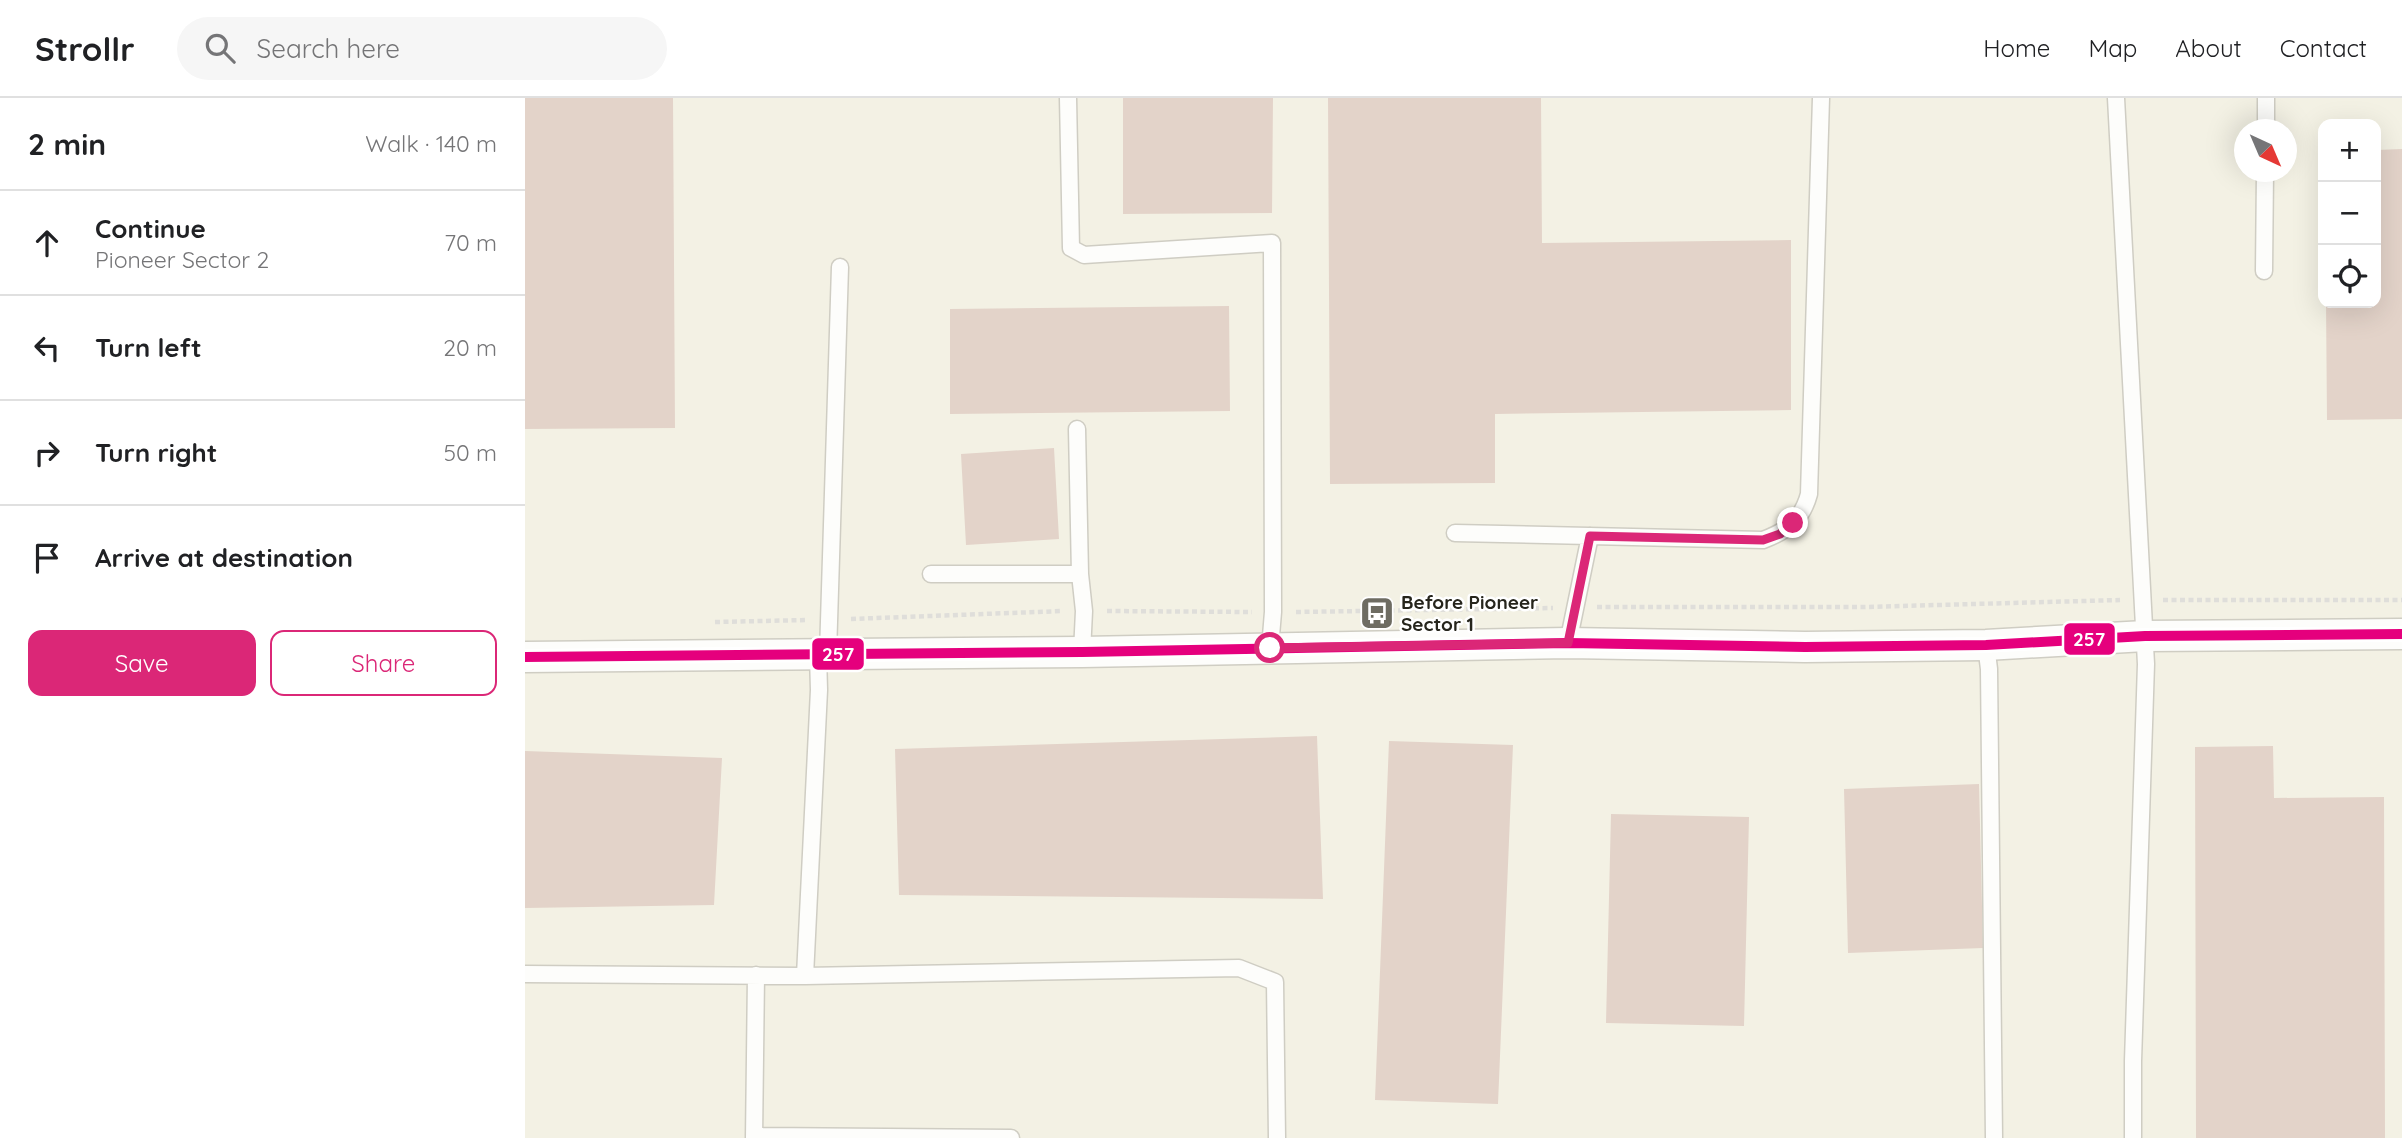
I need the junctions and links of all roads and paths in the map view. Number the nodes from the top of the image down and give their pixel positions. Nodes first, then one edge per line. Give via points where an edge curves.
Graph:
1 (1068, 98) edge
2 (1821, 98) edge
3 (2116, 98) edge
4 (2266, 98) edge
5 (2266, 119) edge
6 (2265, 182) edge
7 (840, 267) dead end
8 (2264, 271) dead end
9 (1077, 429) dead end
10 (1455, 533) dead end
11 (1590, 536) junction
12 (1080, 574) junction
13 (931, 575) dead end
14 (2143, 600) junction
15 (2402, 600) edge
16 (1575, 608) junction
17 (1084, 611) junction
18 (1273, 612) junction
19 (840, 619) dead end
20 (812, 620) dead end
21 (703, 623) dead end
22 (2402, 634) edge
23 (2145, 636) junction
24 (1568, 643) junction
25 (1986, 645) junction
26 (1270, 648) junction
27 (1082, 652) junction
28 (823, 654) junction
29 (525, 657) edge
30 (525, 974) edge
31 (756, 975) junction
32 (805, 976) junction
33 (754, 1137) edge
34 (1011, 1138) edge
35 (1277, 1138) edge
36 (1994, 1138) edge
37 (2133, 1138) edge

1 - 18 lane via 1071,248 1084,255 1272,243
2 - 11 lane via 1805,510 1780,534 1763,540
3 - 14 lane
4 - 5 lane
6 - 8 lane
7 - 28 lane
9 - 12 lane
10 - 11 lane
11 - 16 lane
12 - 13 lane
12 - 17 lane
14 - 15 path
14 - 16 path
14 - 23 lane
16 - 18 path
16 - 24 lane
17 - 18 path
17 - 19 path
17 - 27 lane
18 - 26 lane
20 - 21 path
22 - 23 street
23 - 25 street
23 - 37 lane
24 - 25 street
24 - 26 street
25 - 36 lane
26 - 27 street
27 - 28 street
28 - 29 street
28 - 32 lane
30 - 31 lane
31 - 32 lane
31 - 33 lane
32 - 35 lane via 1239,968 1275,982
33 - 34 lane

